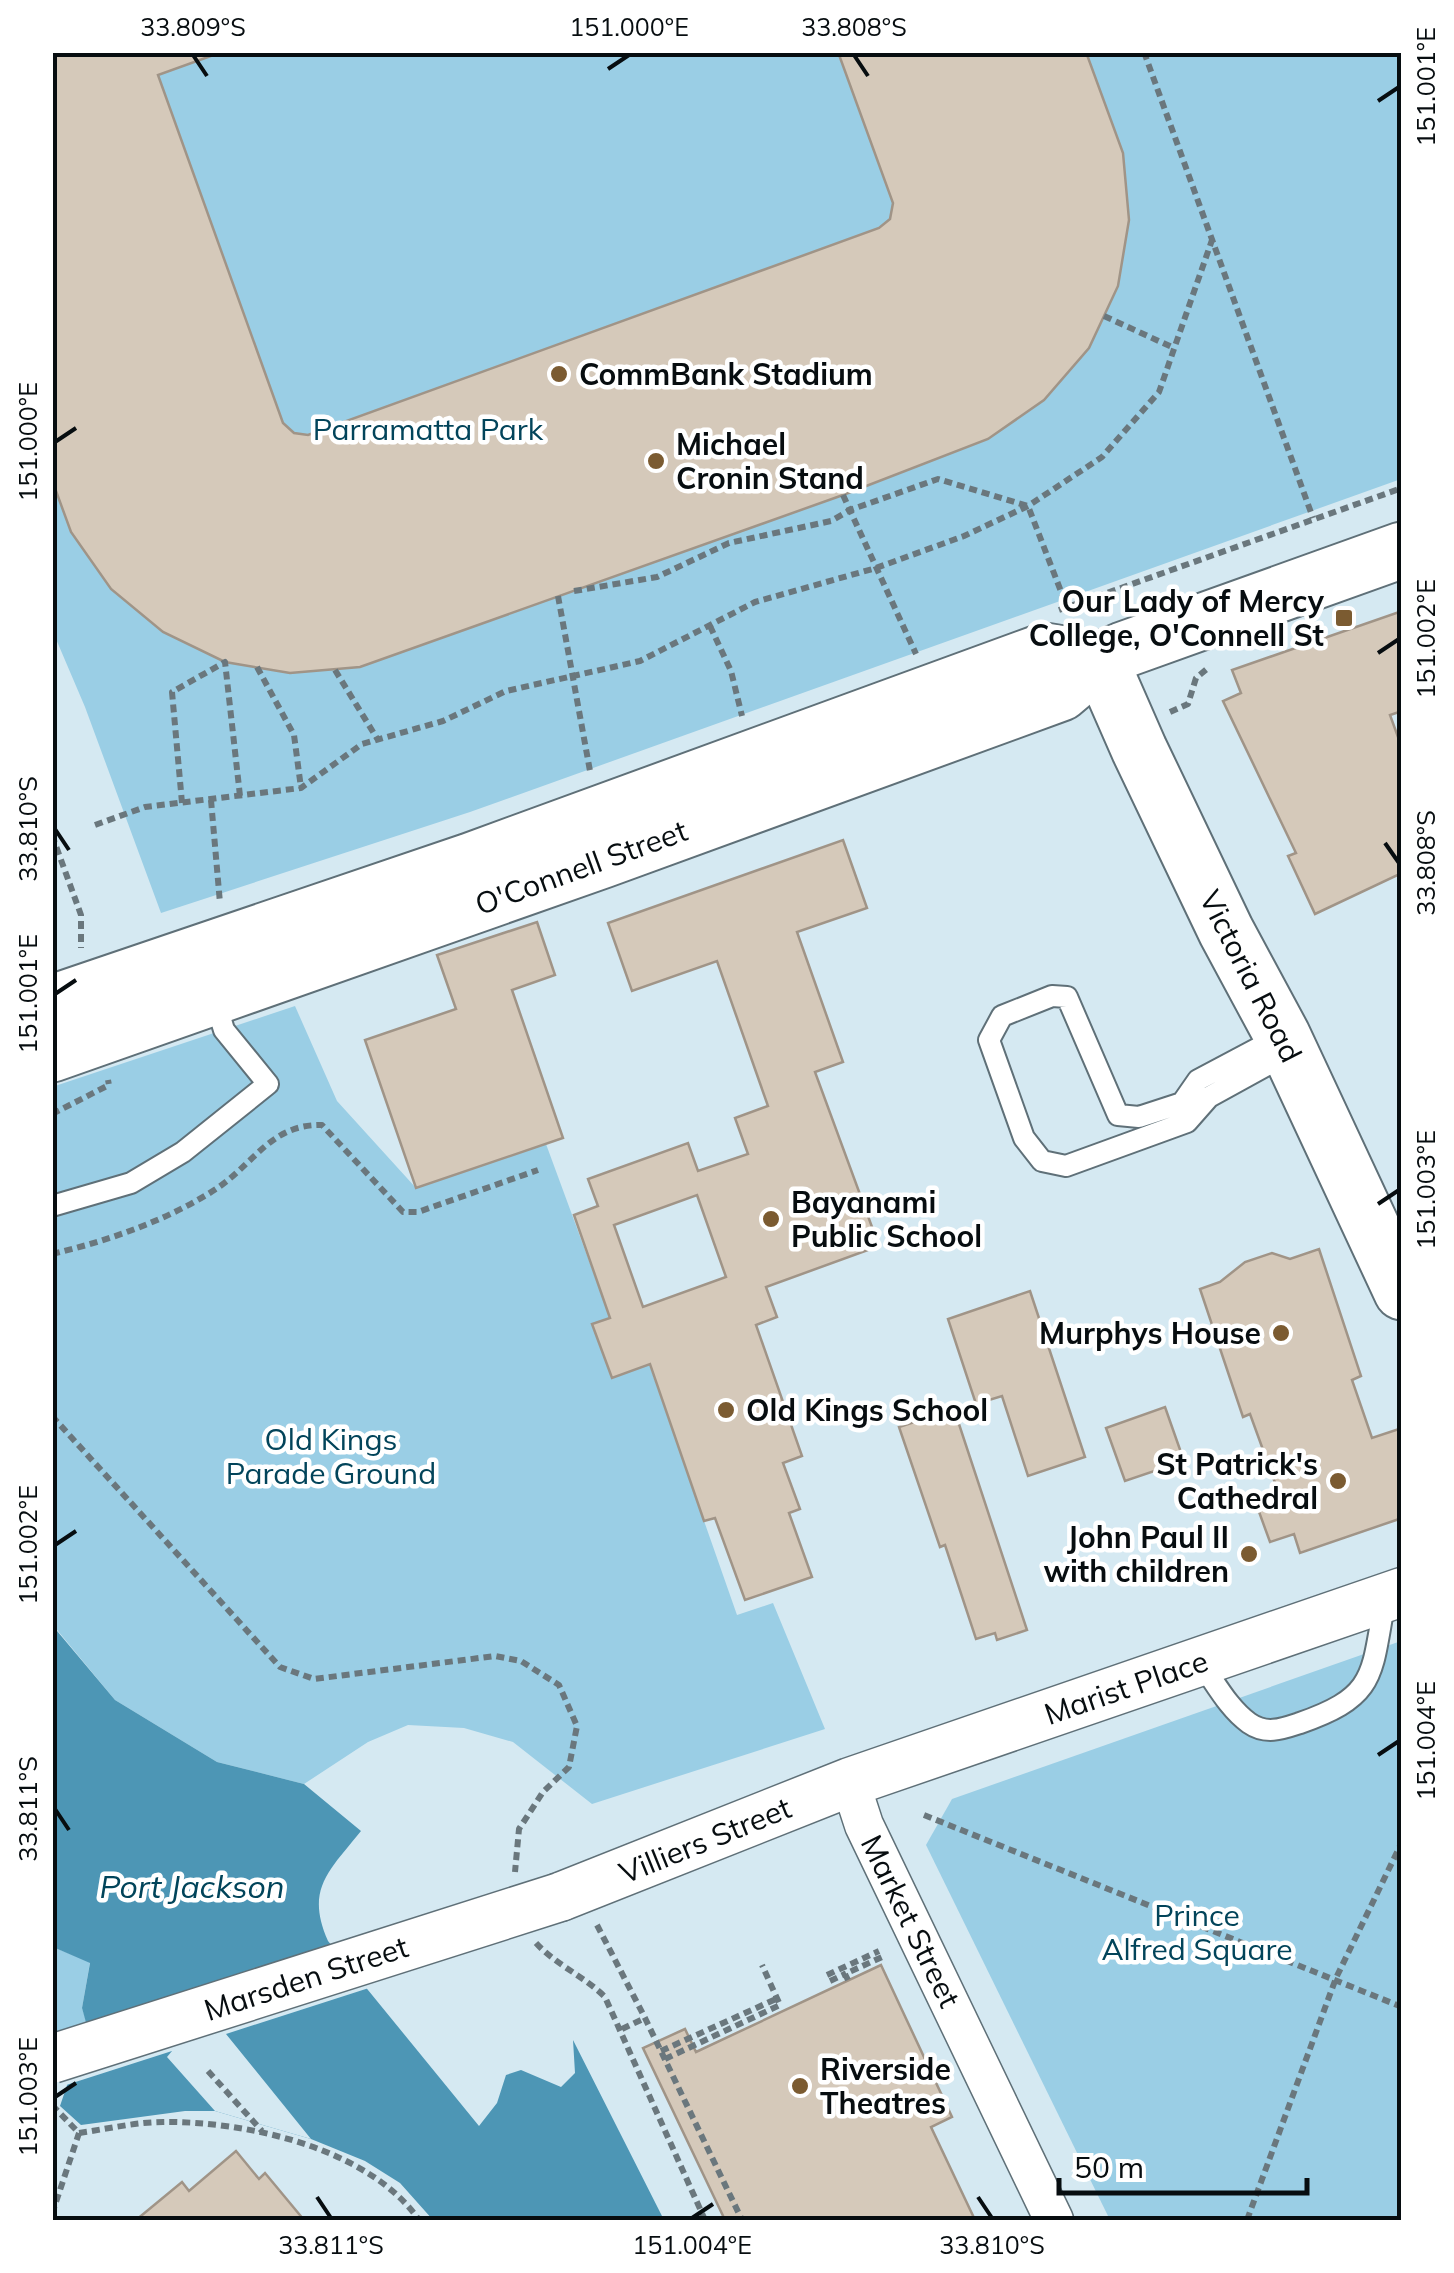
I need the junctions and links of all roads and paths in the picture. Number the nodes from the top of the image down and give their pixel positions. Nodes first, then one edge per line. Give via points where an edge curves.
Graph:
1 (1144, 52) edge
2 (1212, 240) junction
3 (1104, 316) dead end
4 (1174, 348) junction
5 (1402, 488) edge
6 (843, 495) dead end
7 (1028, 506) junction
8 (850, 510) junction
9 (1313, 518) junction
10 (1402, 550) edge
11 (876, 568) junction
12 (1150, 576) dead end
13 (574, 590) dead end
14 (558, 596) dead end
15 (1067, 607) dead end
16 (710, 626) junction
17 (1112, 655) junction
18 (919, 660) dead end
19 (257, 667) dead end
20 (334, 670) dead end
21 (572, 676) junction
22 (744, 722) dead end
23 (378, 740) junction
24 (591, 777) dead end
25 (302, 788) junction
26 (240, 796) junction
27 (211, 800) junction
28 (182, 802) junction
29 (95, 825) dead end
30 (52, 835) edge
31 (221, 910) dead end
32 (80, 952) dead end
33 (214, 998) junction
34 (52, 1003) edge
35 (1286, 1044) junction
36 (52, 1054) edge
37 (107, 1075) dead end
38 (52, 1114) edge
39 (1118, 1115) junction
40 (1115, 1148) junction
41 (538, 1170) dead end
42 (52, 1206) edge
43 (1402, 1215) edge
44 (52, 1254) edge
45 (1402, 1292) edge
46 (52, 1416) edge
47 (1394, 1595) edge
48 (1200, 1662) junction
49 (850, 1782) junction
50 (924, 1815) dead end
51 (1402, 1842) edge
52 (514, 1888) dead end
53 (576, 1906) junction
54 (530, 1936) dead end
55 (762, 1965) dead end
56 (828, 1978) joint
57 (1336, 1978) junction
58 (1402, 2007) edge
59 (646, 2018) junction
60 (622, 2029) junction
61 (663, 2055) junction
62 (52, 2059) edge
63 (208, 2071) dead end
64 (52, 2105) edge
65 (262, 2132) junction
66 (80, 2133) junction
67 (52, 2214) edge
68 (419, 2220) edge
69 (705, 2220) edge
70 (742, 2220) edge
71 (1054, 2220) edge
72 (1246, 2220) edge

1 - 2 path
2 - 4 path
2 - 9 path
3 - 4 path
4 - 7 path via 1159,392 1102,457
5 - 9 path
6 - 8 path
7 - 8 path via 938,479
7 - 11 path
7 - 15 path
8 - 11 path
8 - 13 path via 729,543 657,577
9 - 12 path
10 - 17 main road, O'Connell Street
11 - 16 path via 755,602
11 - 18 path
14 - 21 path
16 - 21 path via 640,661
16 - 22 path via 732,671
17 - 33 main road, O'Connell Street via 1061,693
17 - 34 main road, O'Connell Street via 1045,651 470,861
17 - 35 main road, Victoria Road via 1226,931
17 - 43 main road, Victoria Road via 1296,991
19 - 25 path via 294,735
20 - 23 path
21 - 23 path via 506,691 443,721
21 - 24 path
23 - 25 path via 362,744
25 - 26 path
26 - 27 path
26 - 28 path via 225,662 172,692
27 - 28 path
27 - 31 path
28 - 29 path
30 - 32 path via 81,915
33 - 36 main road, O'Connell Street
33 - 42 lane via 224,1030 268,1084 183,1152 131,1183
35 - 39 lane via 1198,1080 1182,1103 1139,1117
35 - 40 lane via 1209,1097 1187,1122
35 - 45 main road, Victoria Road
37 - 38 path via 109,1086
39 - 40 lane via 1126,1134
39 - 40 lane via 1067,997 1052,996 1002,1016 989,1040 1024,1138 1042,1160 1066,1166
41 - 44 path via 404,1212 322,1125 302,1124 182,1207
46 - 52 path via 280,1667 314,1679 495,1656 520,1661 558,1685 576,1726 574,1750 569,1767 518,1829
47 - 48 street, Marist Place
47 - 48 lane via 1362,1689 1340,1709 1260,1730
48 - 49 street, Marist Place
49 - 53 street, Villiers Street
49 - 71 street, Market Street via 864,1825
50 - 57 path
51 - 57 path
53 - 59 path
53 - 62 street, Marsden Street, bridge
54 - 60 path via 605,1997
55 - 61 path via 780,2006
56 - 56 path via 880,1954 846,1977
57 - 58 path
57 - 72 path
59 - 60 path
59 - 61 path
60 - 69 path
61 - 70 path
63 - 65 path
64 - 66 path
65 - 66 path via 160,2122
65 - 68 path via 357,2165
66 - 67 path

